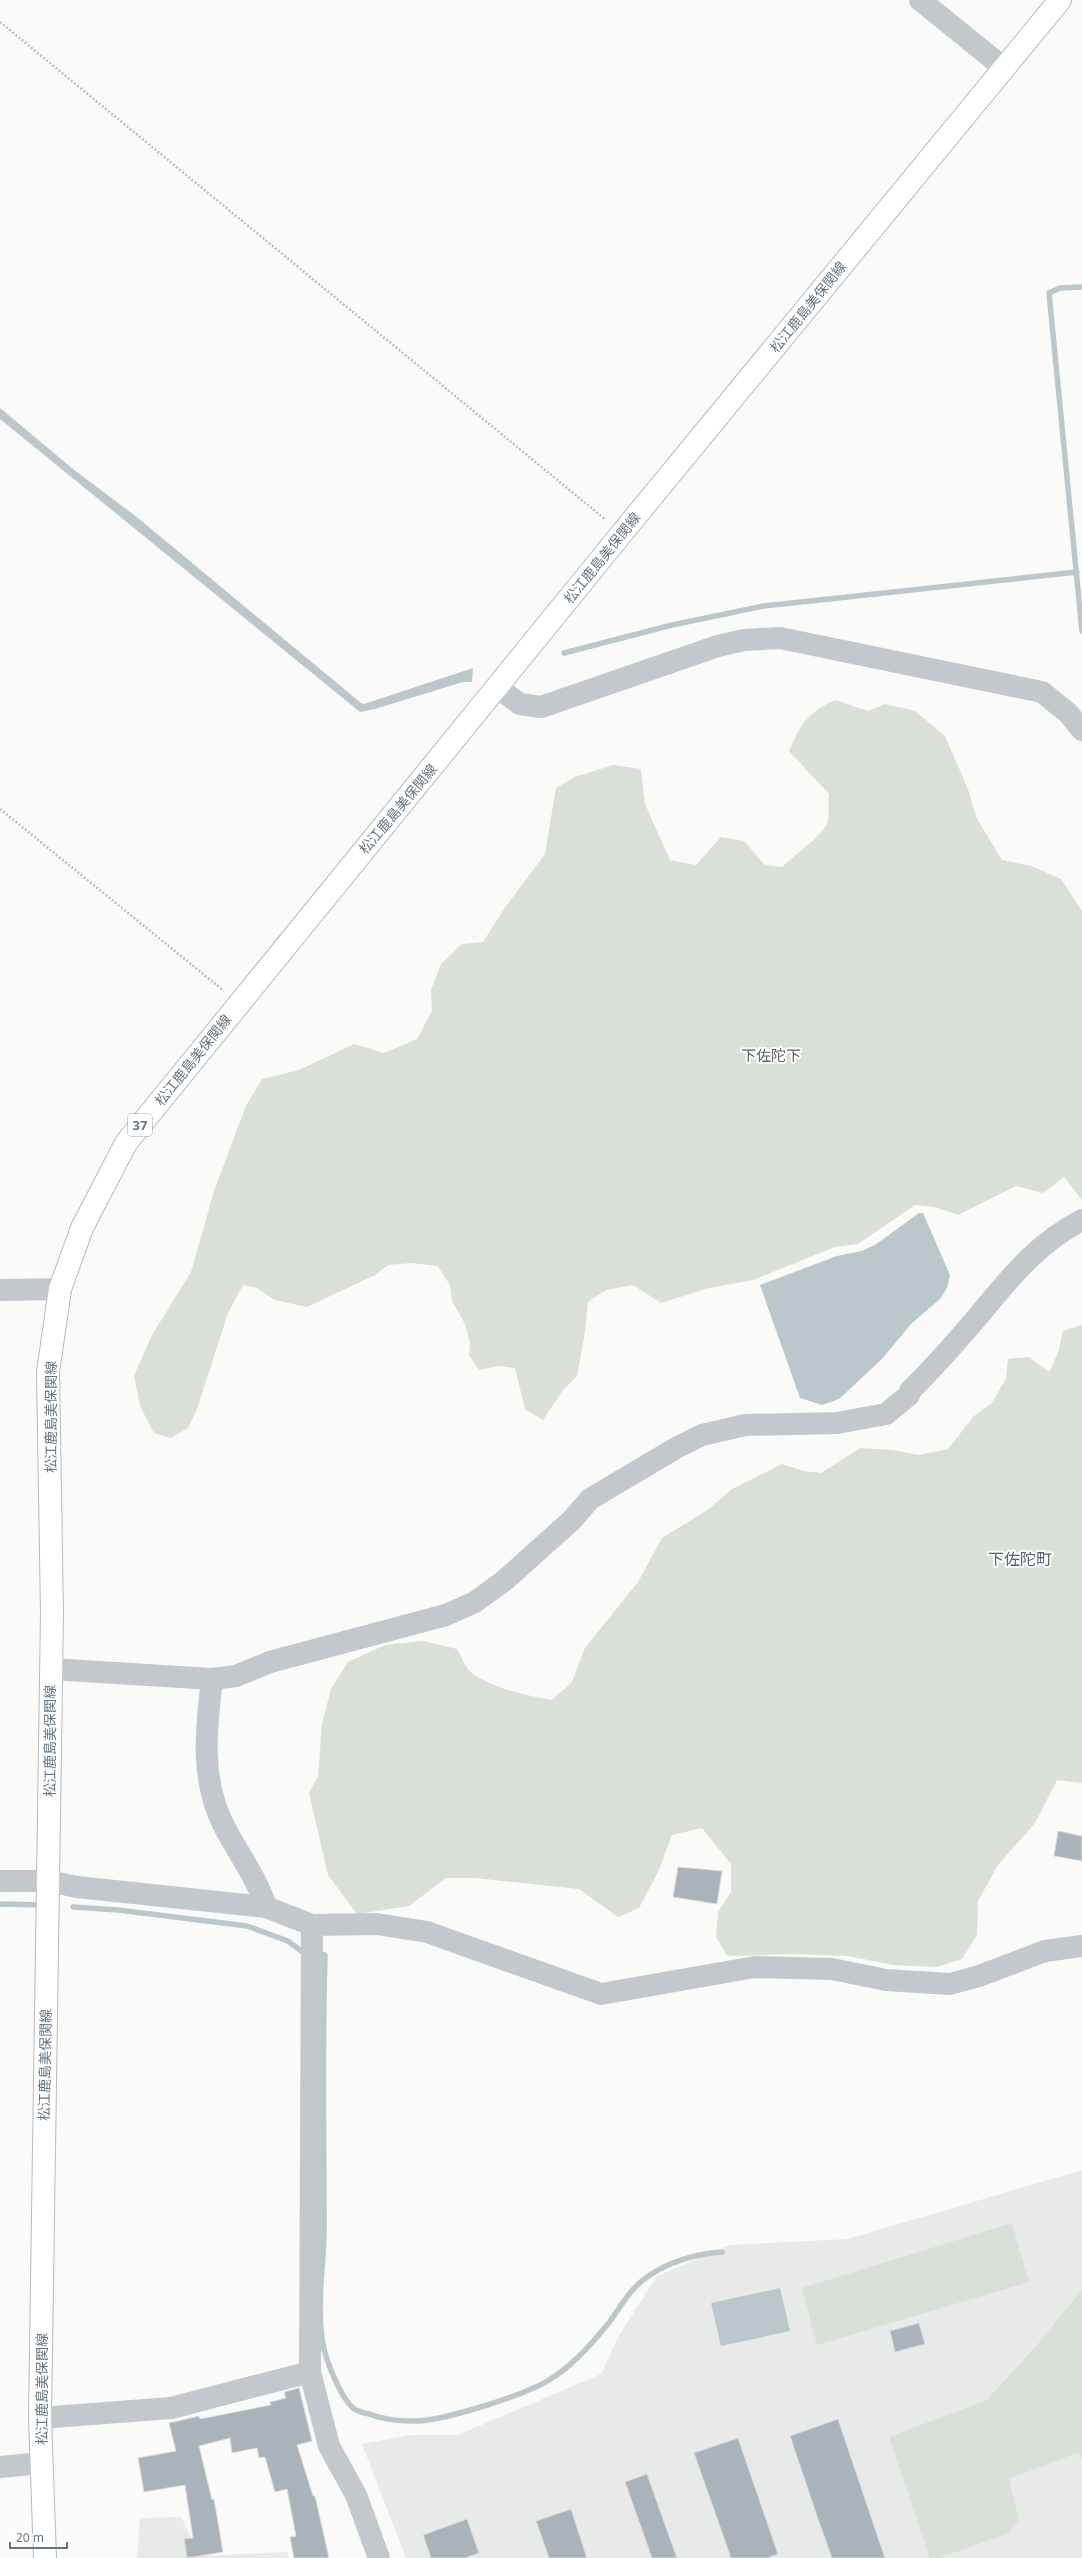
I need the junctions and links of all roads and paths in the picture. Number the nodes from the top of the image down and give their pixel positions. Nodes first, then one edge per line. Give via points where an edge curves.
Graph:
1 (920, 0) edge
2 (1060, 0) edge
3 (0, 22) edge
4 (1004, 68) junction
5 (622, 533) junction
6 (498, 688) junction
7 (1082, 730) edge
8 (0, 809) edge
9 (239, 1003) junction
10 (1082, 1220) edge
11 (60, 1289) junction
12 (0, 1290) edge
13 (51, 1669) junction
14 (212, 1679) junction
15 (0, 1881) edge
16 (49, 1881) junction
17 (266, 1907) junction
18 (312, 1925) junction
19 (1082, 1946) edge
20 (310, 2372) junction
21 (40, 2418) junction
22 (42, 2463) junction
23 (0, 2468) edge
24 (45, 2558) edge
25 (380, 2558) edge

1 - 4 street
2 - 4 main road, 松江鹿島美保関線 / 37
3 - 5 path
4 - 5 main road, 松江鹿島美保関線 / 37
5 - 6 main road, 松江鹿島美保関線 / 37
6 - 7 street via 520,704 541,707 718,646 744,640 780,638 1042,692 1068,712
6 - 9 main road, 松江鹿島美保関線 / 37
8 - 9 path
9 - 11 main road, 松江鹿島美保関線 / 37 via 126,1143 82,1228
10 - 14 street via 1068,1227 1029,1256 943,1358 909,1395 886,1414 837,1423 745,1425 702,1435 590,1499 572,1520 505,1580 475,1602 446,1615 270,1662 236,1676
11 - 12 street
11 - 13 main road, 松江鹿島美保関線 / 37 via 48,1372
13 - 14 street
13 - 16 main road, 松江鹿島美保関線 / 37
14 - 17 street via 206,1751 210,1787 224,1824 261,1890
15 - 16 street
16 - 17 street via 77,1887
16 - 21 main road, 松江鹿島美保関線 / 37
17 - 18 street
18 - 19 street via 377,1924 427,1932 600,1994 755,1967 832,1969 886,1980 950,1984 1045,1951
18 - 20 street
20 - 21 street via 171,2408
20 - 25 street via 329,2446 356,2495
21 - 22 main road, 松江鹿島美保関線 / 37
22 - 23 street
22 - 24 main road, 松江鹿島美保関線 / 37

